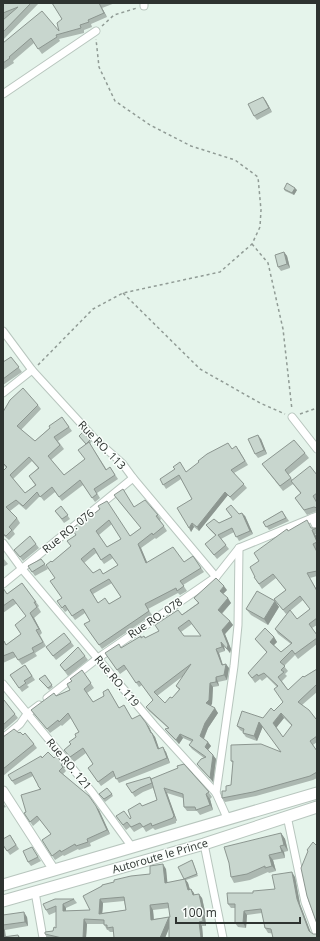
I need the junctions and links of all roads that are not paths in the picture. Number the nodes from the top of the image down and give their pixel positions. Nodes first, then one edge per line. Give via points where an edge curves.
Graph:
1 (96, 31) road end
2 (3, 94) edge
3 (3, 331) edge
4 (32, 370) junction
5 (3, 393) edge
6 (292, 417) road end
7 (317, 449) edge
8 (133, 478) junction
9 (315, 517) edge
10 (317, 528) edge
11 (3, 543) edge
12 (239, 548) junction
13 (22, 569) junction
14 (216, 577) junction
15 (3, 584) edge
16 (98, 658) junction
17 (3, 684) edge
18 (27, 714) junction
19 (3, 738) edge
20 (3, 791) edge
21 (216, 793) junction
22 (317, 793) edge
23 (317, 807) edge
24 (287, 816) junction
25 (228, 820) junction
26 (204, 844) junction
27 (132, 848) junction
28 (54, 870) junction
29 (3, 885) edge
30 (35, 892) junction
31 (3, 901) edge
32 (317, 934) edge
33 (43, 938) edge
34 (223, 938) edge

1 - 2 street
3 - 4 street, Rue RO. 113
4 - 5 street
4 - 8 street, Rue RO. 113 via 96,440 122,463
6 - 7 street
8 - 13 street, Rue RO. 076
8 - 14 street, Rue RO. 113
9 - 10 street
9 - 12 street, Rue RO. 078
11 - 13 street, Rue RO. 119
12 - 14 street, Rue RO. 078
12 - 21 street via 238,625
13 - 15 street, Rue RO. 076
13 - 16 street, Rue RO. 119
14 - 16 street, Rue RO. 078
16 - 18 street, Rue RO. 078
16 - 21 street, Rue RO. 119
17 - 18 street, Rue RO. 121
18 - 19 street, Rue RO. 078 via 20,724
18 - 27 street, Rue RO. 121 via 92,792
20 - 28 street
21 - 25 street, Rue RO. 119
22 - 25 main road, Autoroute le Prince
23 - 24 main road, Autoroute le Prince
24 - 26 main road, Autoroute le Prince
24 - 32 street via 305,902
25 - 27 main road, Autoroute le Prince
26 - 30 main road, Autoroute le Prince
26 - 34 street
27 - 28 main road, Autoroute le Prince
28 - 29 main road, Autoroute le Prince
30 - 31 main road, Autoroute le Prince
30 - 33 street

